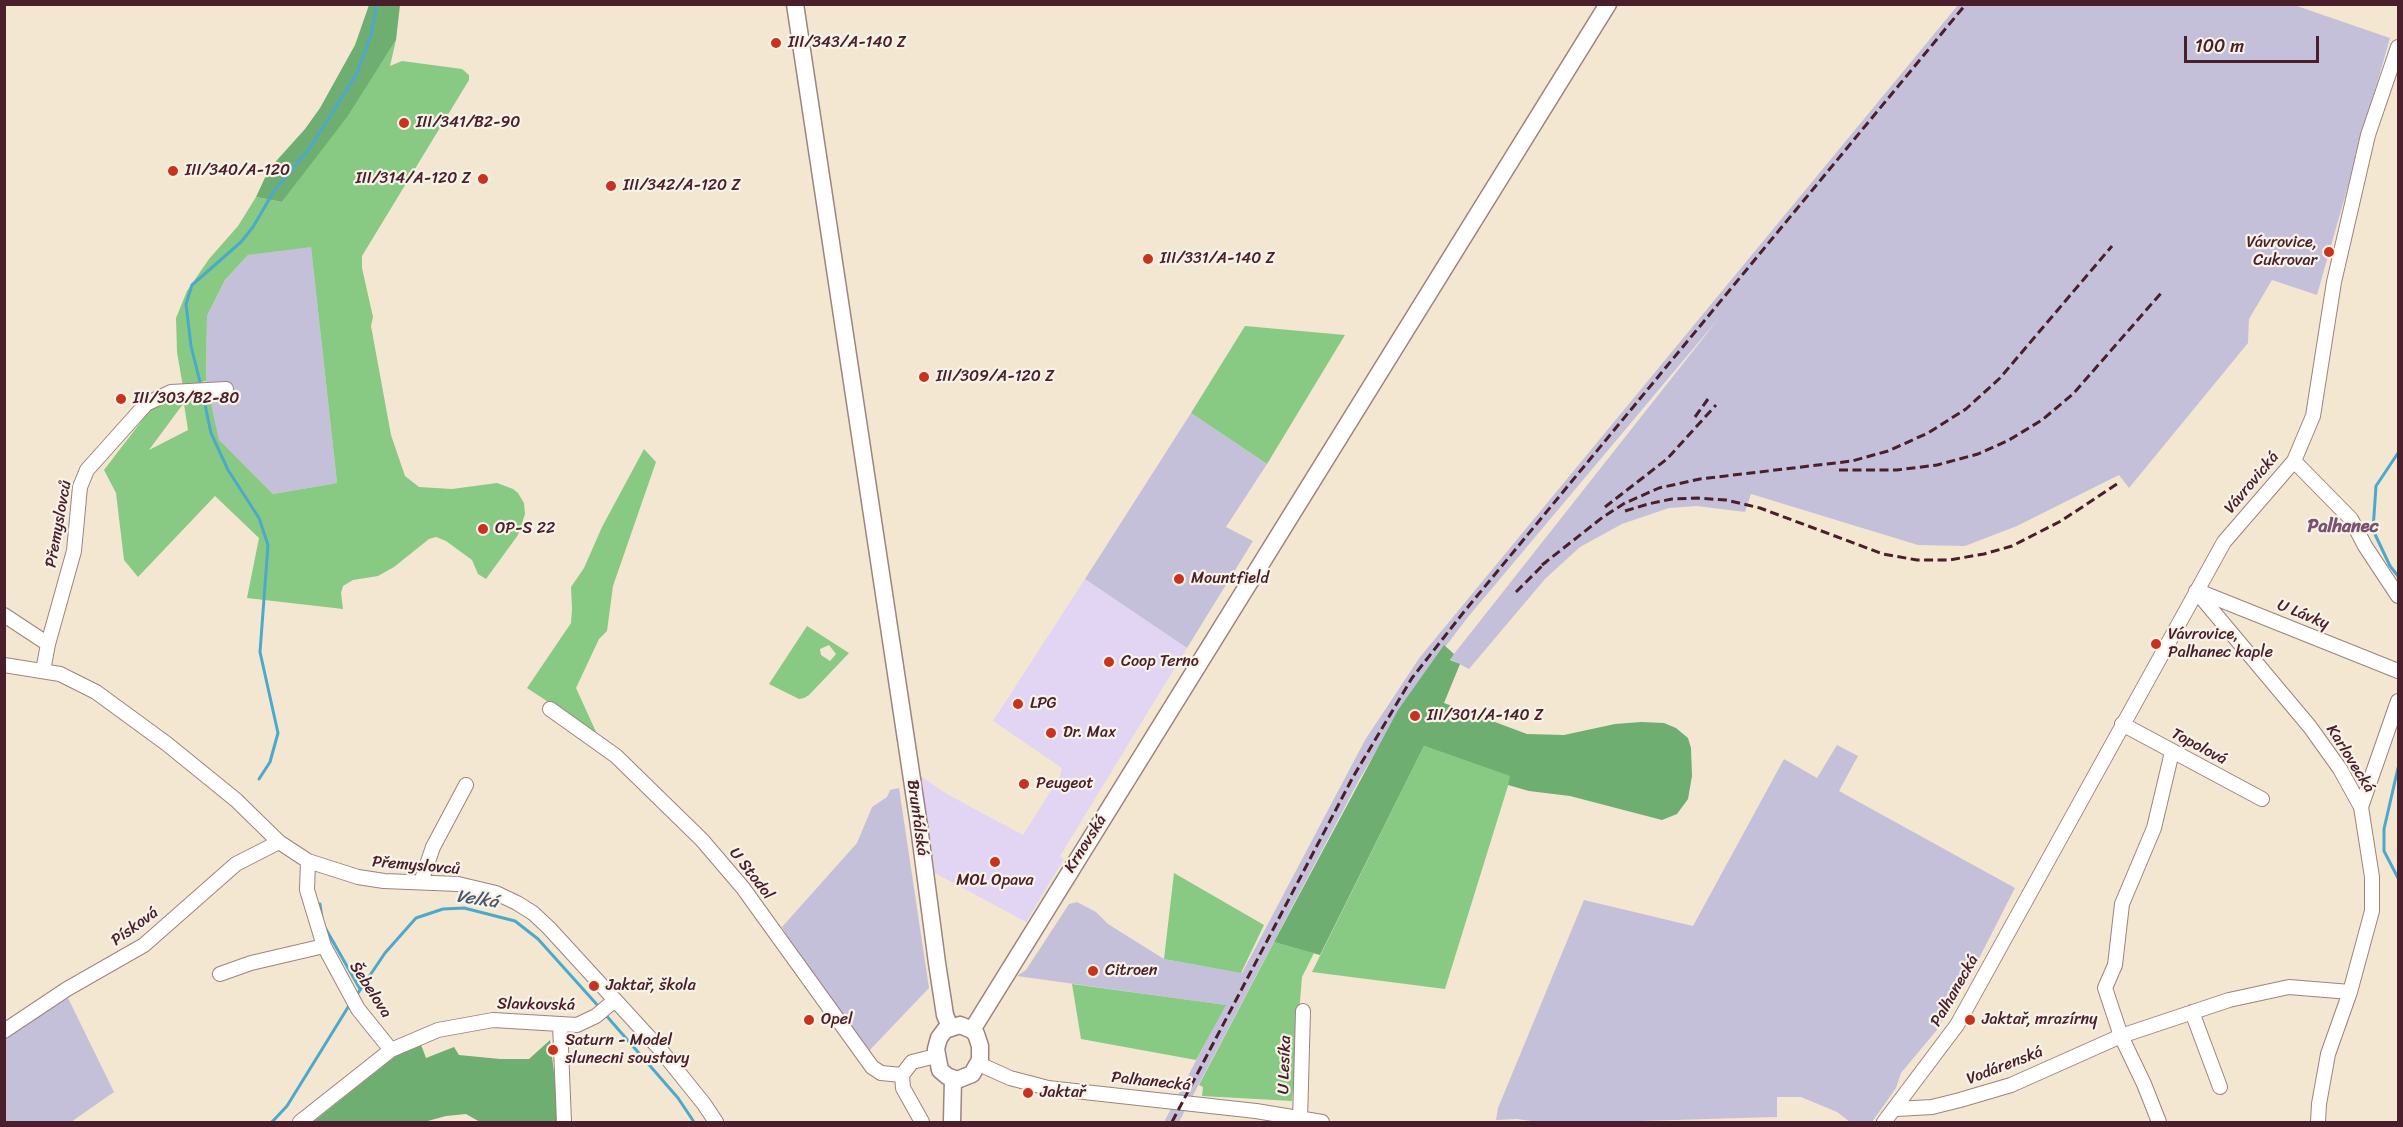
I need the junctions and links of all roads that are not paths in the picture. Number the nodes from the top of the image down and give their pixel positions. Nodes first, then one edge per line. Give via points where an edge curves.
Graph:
1 (795, 4) edge
2 (1608, 4) edge
3 (2398, 47) edge
4 (226, 389) dead end
5 (2294, 461) junction
6 (2196, 591) junction
7 (2398, 596) edge
8 (4, 615) edge
9 (48, 644) junction
10 (4, 665) edge
11 (43, 671) junction
12 (2398, 671) edge
13 (2398, 701) edge
14 (550, 709) dead end
15 (2122, 724) junction
16 (2172, 752) junction
17 (466, 785) dead end
18 (2262, 799) dead end
19 (2361, 807) junction
20 (279, 842) junction
21 (308, 861) junction
22 (2042, 868) joint
23 (421, 882) junction
24 (324, 946) junction
25 (220, 974) dead end
26 (2350, 992) junction
27 (612, 1004) junction
28 (1303, 1011) dead end
29 (2192, 1012) junction
30 (560, 1024) junction
31 (950, 1027) junction
32 (972, 1030) junction
33 (4, 1031) edge
34 (2121, 1036) junction
35 (391, 1050) junction
36 (936, 1056) junction
37 (986, 1067) junction
38 (902, 1075) junction
39 (953, 1079) junction
40 (2220, 1087) dead end
41 (1896, 1109) junction
42 (1300, 1120) junction
43 (300, 1122) edge
44 (564, 1122) edge
45 (716, 1122) edge
46 (922, 1122) edge
47 (952, 1122) edge
48 (1322, 1122) edge
49 (1884, 1122) edge
50 (2159, 1122) edge
51 (2318, 1122) edge

1 - 31 main road, Bruntálská
2 - 32 main road, Krnovská
3 - 5 street, Vávrovická via 2368,135 2336,272 2313,416
4 - 9 street, Přemyslovců via 171,393 146,404 87,470 80,487 74,551
5 - 6 street, Vávrovická via 2224,542
5 - 7 street via 2351,519
6 - 12 street, U Lávky
6 - 15 street, Vávrovická
6 - 19 street, Karlovecká via 2310,727
8 - 9 street
9 - 11 street, Přemyslovců
10 - 11 street, Přemyslovců
11 - 20 street, Přemyslovců via 60,674 96,692 236,800
13 - 19 street
14 - 38 street, U Stodol via 616,756 702,840 743,888 872,1067 881,1073
15 - 16 street, Topolová
15 - 22 street, Vávrovická
16 - 18 street, Topolová
16 - 34 street via 2154,828 2122,904 2116,957 2105,988
17 - 23 street via 433,847
19 - 26 street, Karlovecká via 2372,877 2372,911
20 - 21 street, Přemyslovců
20 - 33 street, Písková via 236,864 144,945
21 - 23 street, Přemyslovců via 358,877
21 - 24 street, Šebelova via 307,890
22 - 41 street, Palhanecká via 1957,1024
23 - 27 street, Přemyslovců via 477,888 533,913
24 - 25 street
24 - 35 street, Šebelova via 358,1009
26 - 29 street, Vodárenská via 2289,987
26 - 51 street, Karlovecká via 2328,1054
27 - 30 street, Slavkovská via 577,1025
27 - 45 street, Přemyslovců via 682,1075
28 - 42 street, U Lesíka
29 - 34 street, Vodárenská
29 - 40 street
30 - 35 street, Slavkovská via 493,1020 438,1030
30 - 44 street
31 - 32 main road via 960,1025
31 - 36 main road via 939,1038
32 - 37 main road via 979,1039
34 - 41 street, Vodárenská via 2011,1085 1932,1107
34 - 50 street
35 - 43 street, Slavkovská
36 - 38 street via 912,1062
36 - 39 main road via 940,1070
37 - 39 main road via 968,1078
37 - 42 street, Palhanecká via 1026,1083 1055,1089 1204,1104
38 - 46 street via 903,1088
39 - 47 main road
41 - 49 street, Palhanecká
42 - 48 street, Palhanecká

